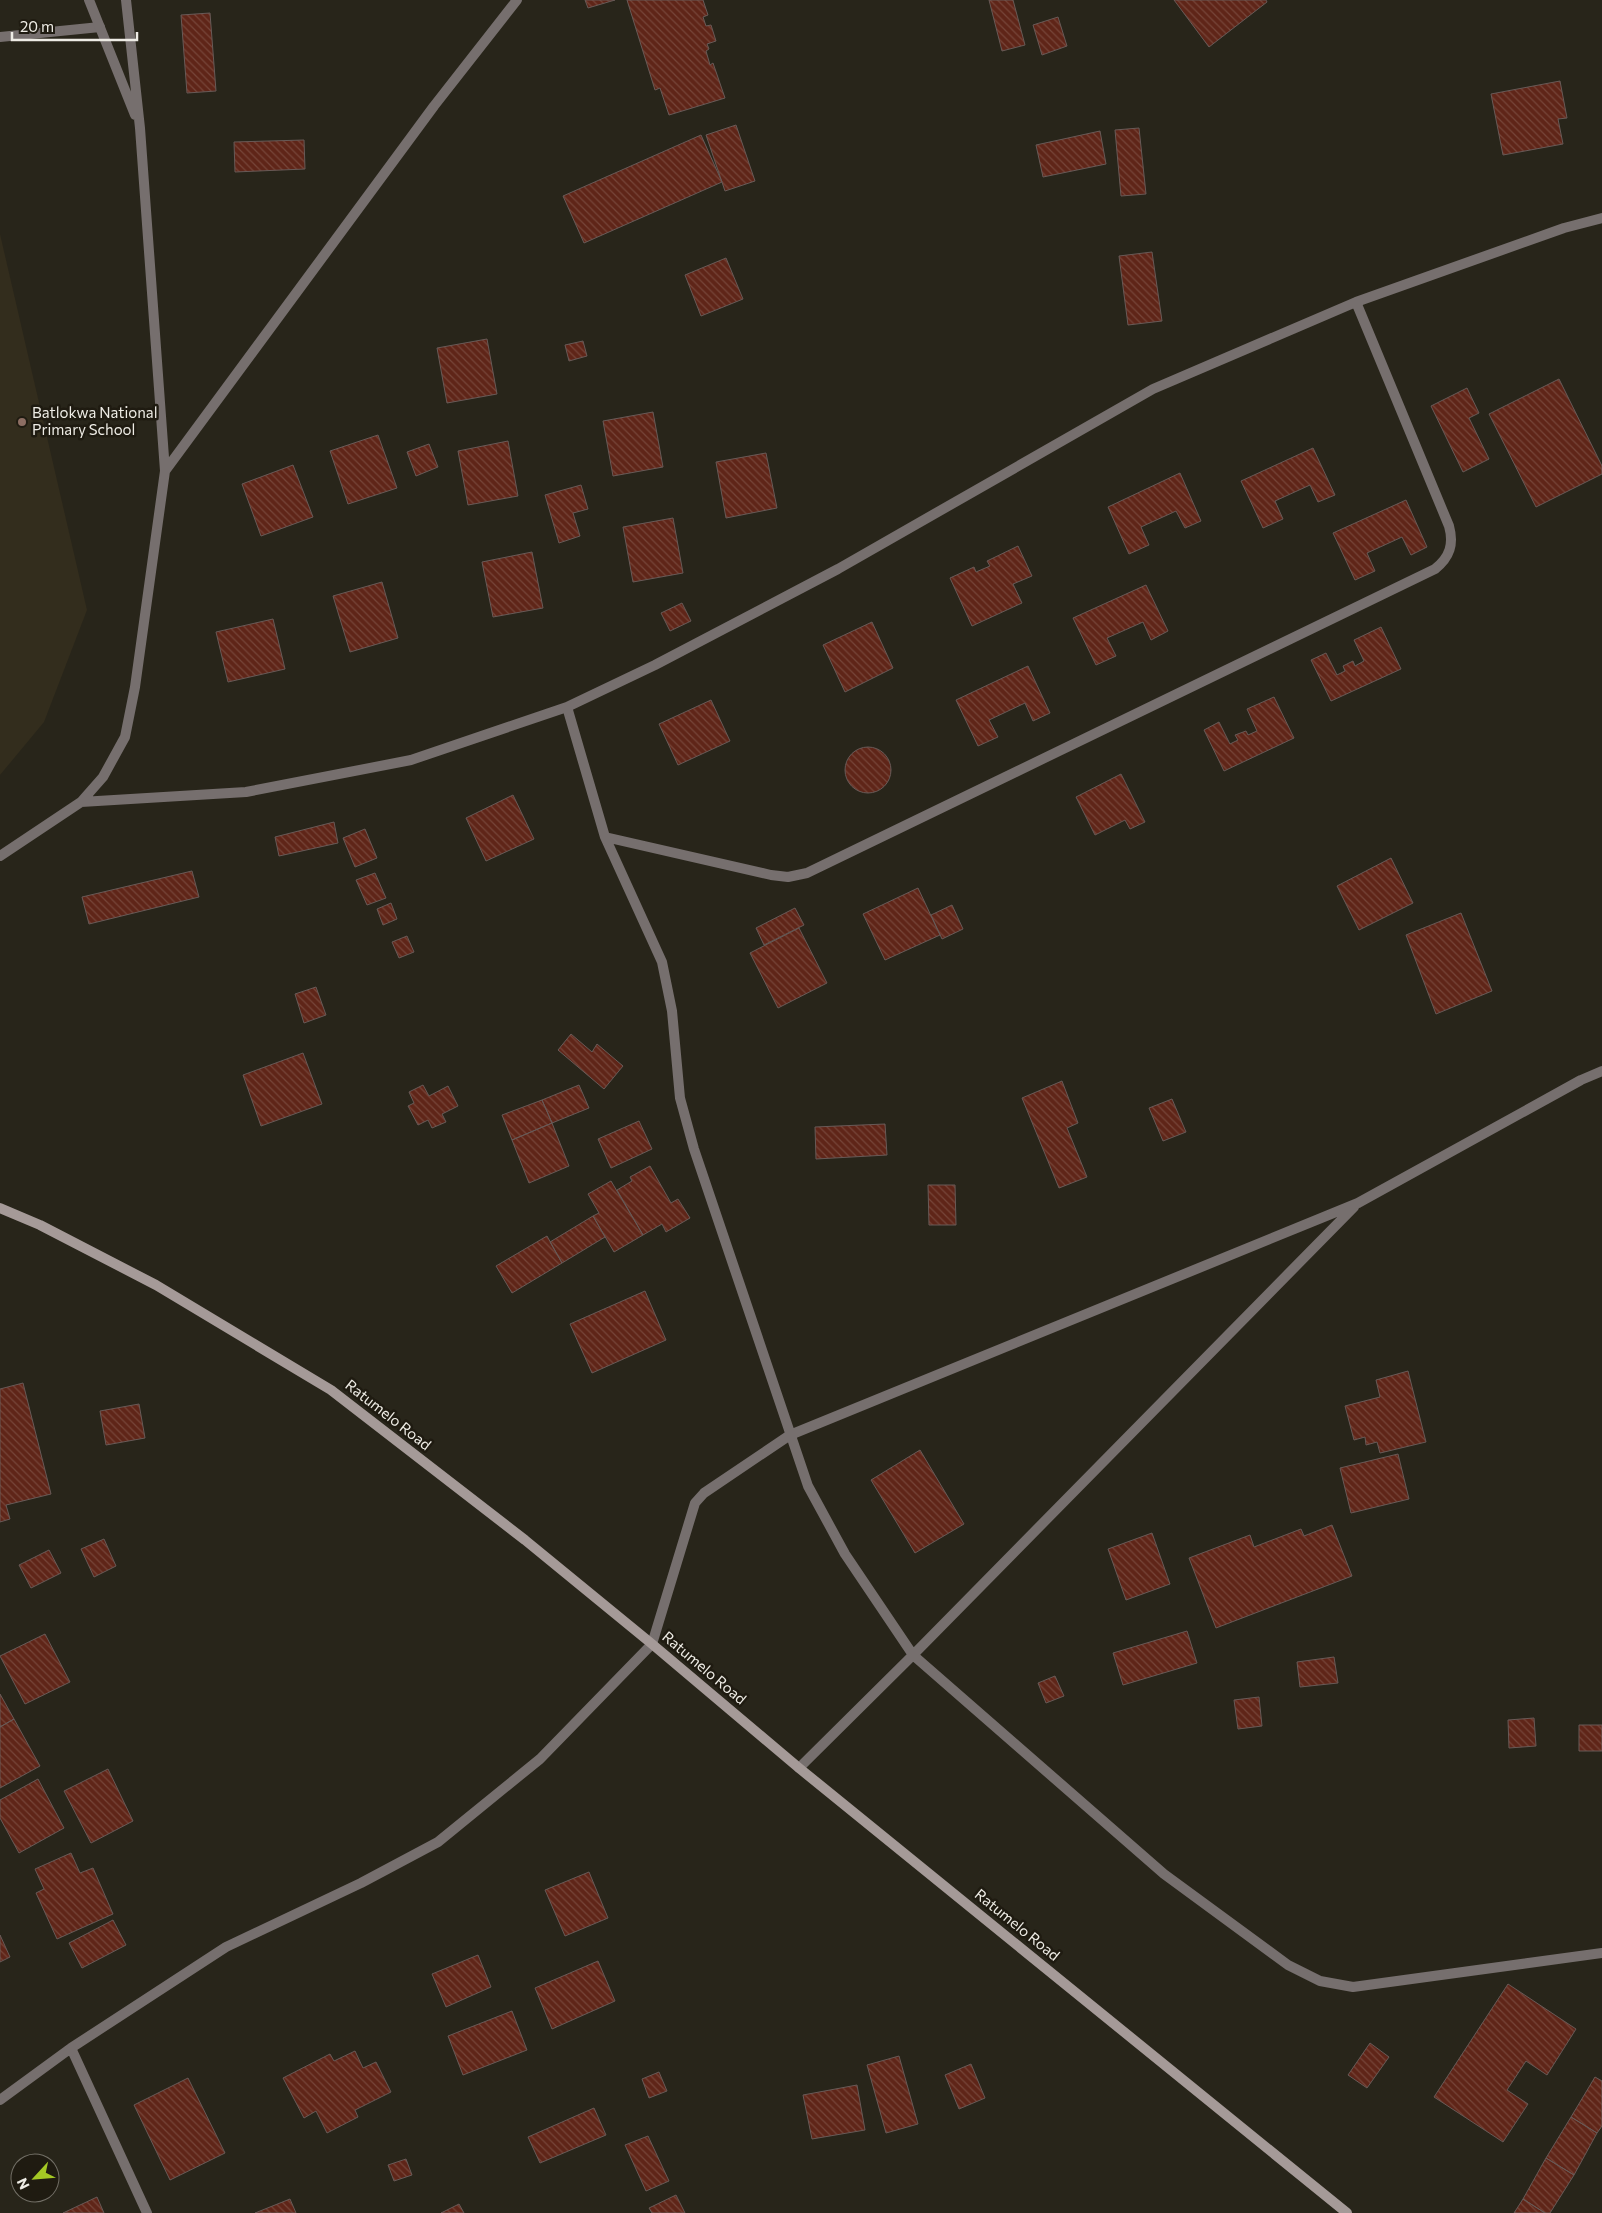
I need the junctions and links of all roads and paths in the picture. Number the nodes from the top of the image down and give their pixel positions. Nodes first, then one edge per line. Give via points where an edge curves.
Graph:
1 (89, 0) edge
2 (126, 0) edge
3 (517, 0) edge
4 (100, 27) junction
5 (0, 37) edge
6 (140, 128) junction
7 (1602, 218) edge
8 (1356, 302) junction
9 (165, 472) junction
10 (567, 708) junction
11 (82, 802) junction
12 (605, 837) junction
13 (0, 856) edge
14 (1602, 1071) edge
15 (1358, 1203) junction
16 (0, 1208) edge
17 (790, 1435) junction
18 (652, 1644) junction
19 (913, 1655) junction
20 (799, 1768) junction
21 (1602, 1953) edge
22 (71, 2048) junction
23 (0, 2100) edge
24 (147, 2213) edge
25 (1347, 2213) edge

1 - 4 street
2 - 6 street
3 - 9 street via 434,106
4 - 5 street
4 - 6 street
6 - 9 street
7 - 8 street via 1564,228
8 - 10 street via 1153,389 838,569
8 - 12 street via 1449,526 1452,540 1449,552 1434,569 807,872 788,877 771,875
9 - 11 street via 125,737 103,777
10 - 11 street via 411,760 256,790
10 - 12 street
11 - 13 street
12 - 17 street via 662,962 672,1011 680,1098 694,1149
14 - 15 street
15 - 17 street
15 - 19 street
16 - 18 street, Ratumelo Road via 156,1285 332,1390 525,1540
17 - 18 street via 704,1493 695,1503
17 - 19 street via 808,1486 845,1554
18 - 20 street, Ratumelo Road
18 - 22 street via 540,1759 438,1842 361,1883 226,1947
19 - 20 street
19 - 21 street via 1164,1874 1288,1966 1320,1981 1353,1987
20 - 25 street, Ratumelo Road
22 - 23 street
22 - 24 street

